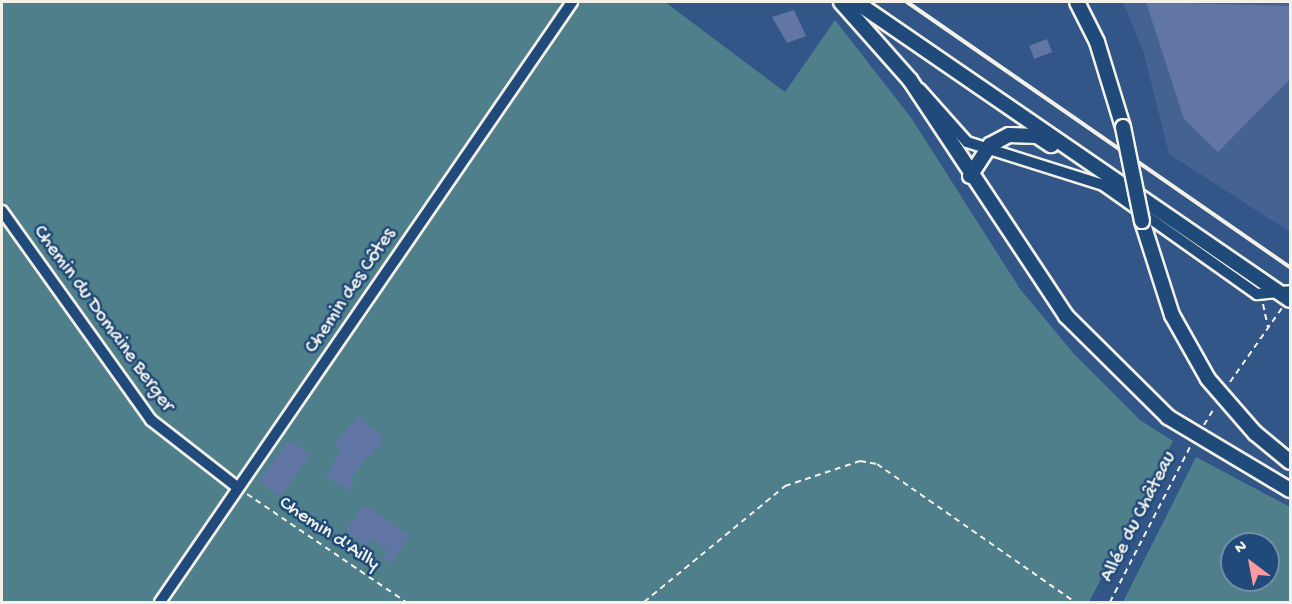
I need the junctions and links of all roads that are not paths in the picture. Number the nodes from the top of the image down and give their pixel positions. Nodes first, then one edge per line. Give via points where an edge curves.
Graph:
1 (572, 2) edge
2 (841, 2) edge
3 (856, 2) edge
4 (1077, 2) edge
5 (910, 80) junction
6 (986, 151) junction
7 (1086, 160) junction
8 (970, 176) junction
9 (2, 211) edge
10 (1288, 296) edge
11 (1290, 462) edge
12 (237, 487) junction
13 (1290, 490) edge
14 (160, 603) edge

1 - 12 street, Chemin des Côtes
2 - 5 street
3 - 7 street
4 - 11 street, bridge via 1097,42 1123,127 1158,281 1198,363 1229,407
5 - 6 street via 957,133
5 - 8 street
6 - 7 street via 999,139 1023,134
6 - 8 street
6 - 10 street via 1103,184 1257,294
7 - 10 street
8 - 13 street via 1066,316 1137,390 1202,441
9 - 12 street, Chemin du Domaine Berger via 152,420
12 - 14 street, Chemin des Côtes

